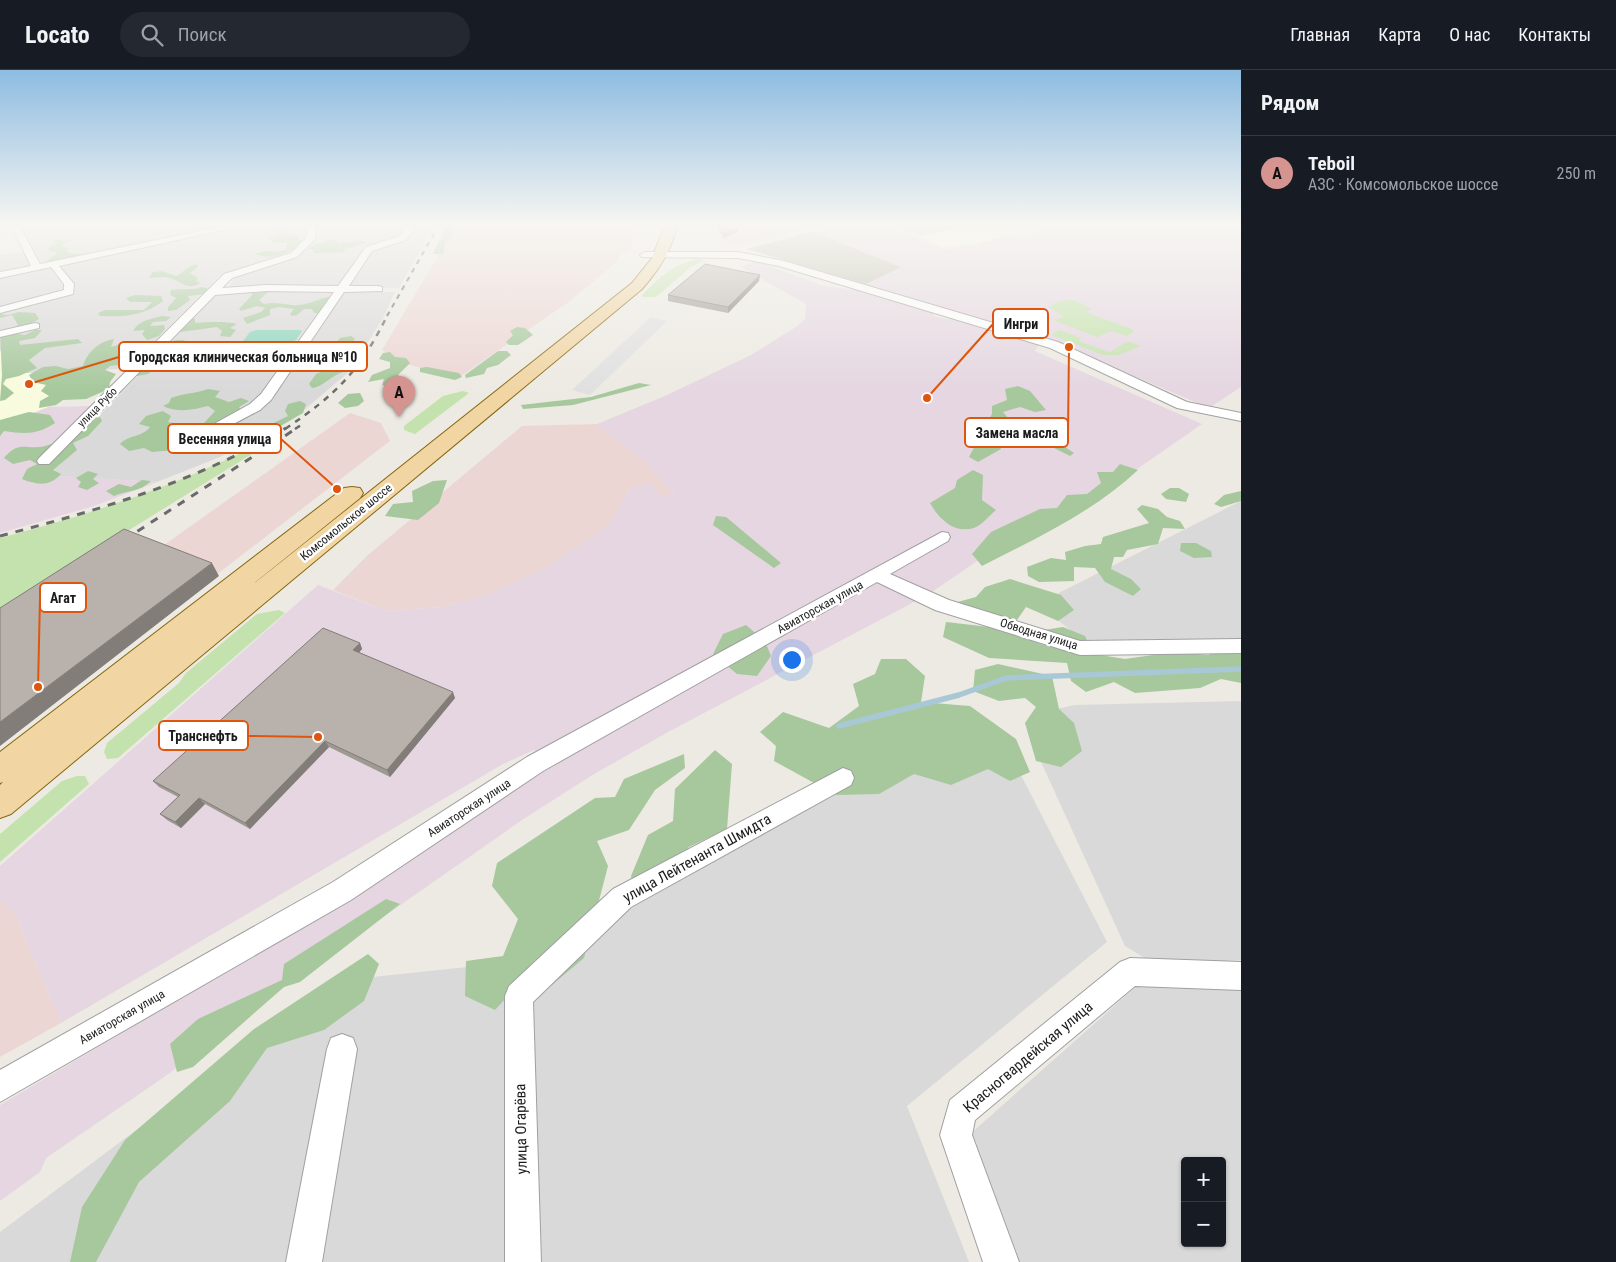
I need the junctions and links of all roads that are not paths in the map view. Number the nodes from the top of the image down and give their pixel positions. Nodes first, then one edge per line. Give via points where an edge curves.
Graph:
1 (66, 281) edge
2 (223, 281) edge
3 (348, 281) edge
4 (622, 281) edge
5 (640, 281) edge
6 (840, 281) edge
7 (343, 288) junction
8 (378, 289) dead end
9 (211, 292) junction
10 (0, 310) edge
11 (35, 326) dead end
12 (0, 334) edge
13 (1241, 417) edge
14 (183, 445) dead end
15 (44, 461) dead end
16 (942, 537) dead end
17 (876, 575) junction
18 (1241, 646) edge
19 (0, 770) edge
20 (843, 778) dead end
21 (0, 804) edge
22 (1241, 976) edge
23 (519, 996) joint
24 (342, 1048) dead end
25 (0, 1086) edge
26 (304, 1262) edge
27 (523, 1262) edge
28 (1001, 1262) edge

1 - 10 street via 69,292
2 - 9 street, улица Рубо
3 - 7 street
4 - 19 main road, Комсомольское шоссе
5 - 21 main road, Комсомольское шоссе
6 - 13 street via 1054,344 1182,405
7 - 8 street
7 - 9 street
7 - 14 street via 255,408
9 - 15 street, улица Рубо
11 - 12 street
16 - 17 street, Авиаторская улица
17 - 18 street, Обводная улица via 942,604 1080,648
17 - 25 street, Авиаторская улица via 535,764 342,891
20 - 23 street, улица Лейтенанта Шмидта via 622,898
22 - 28 street, Красногвардейская улица via 1130,972 961,1111 956,1135
23 - 27 street, улица Огарёва
24 - 26 street

